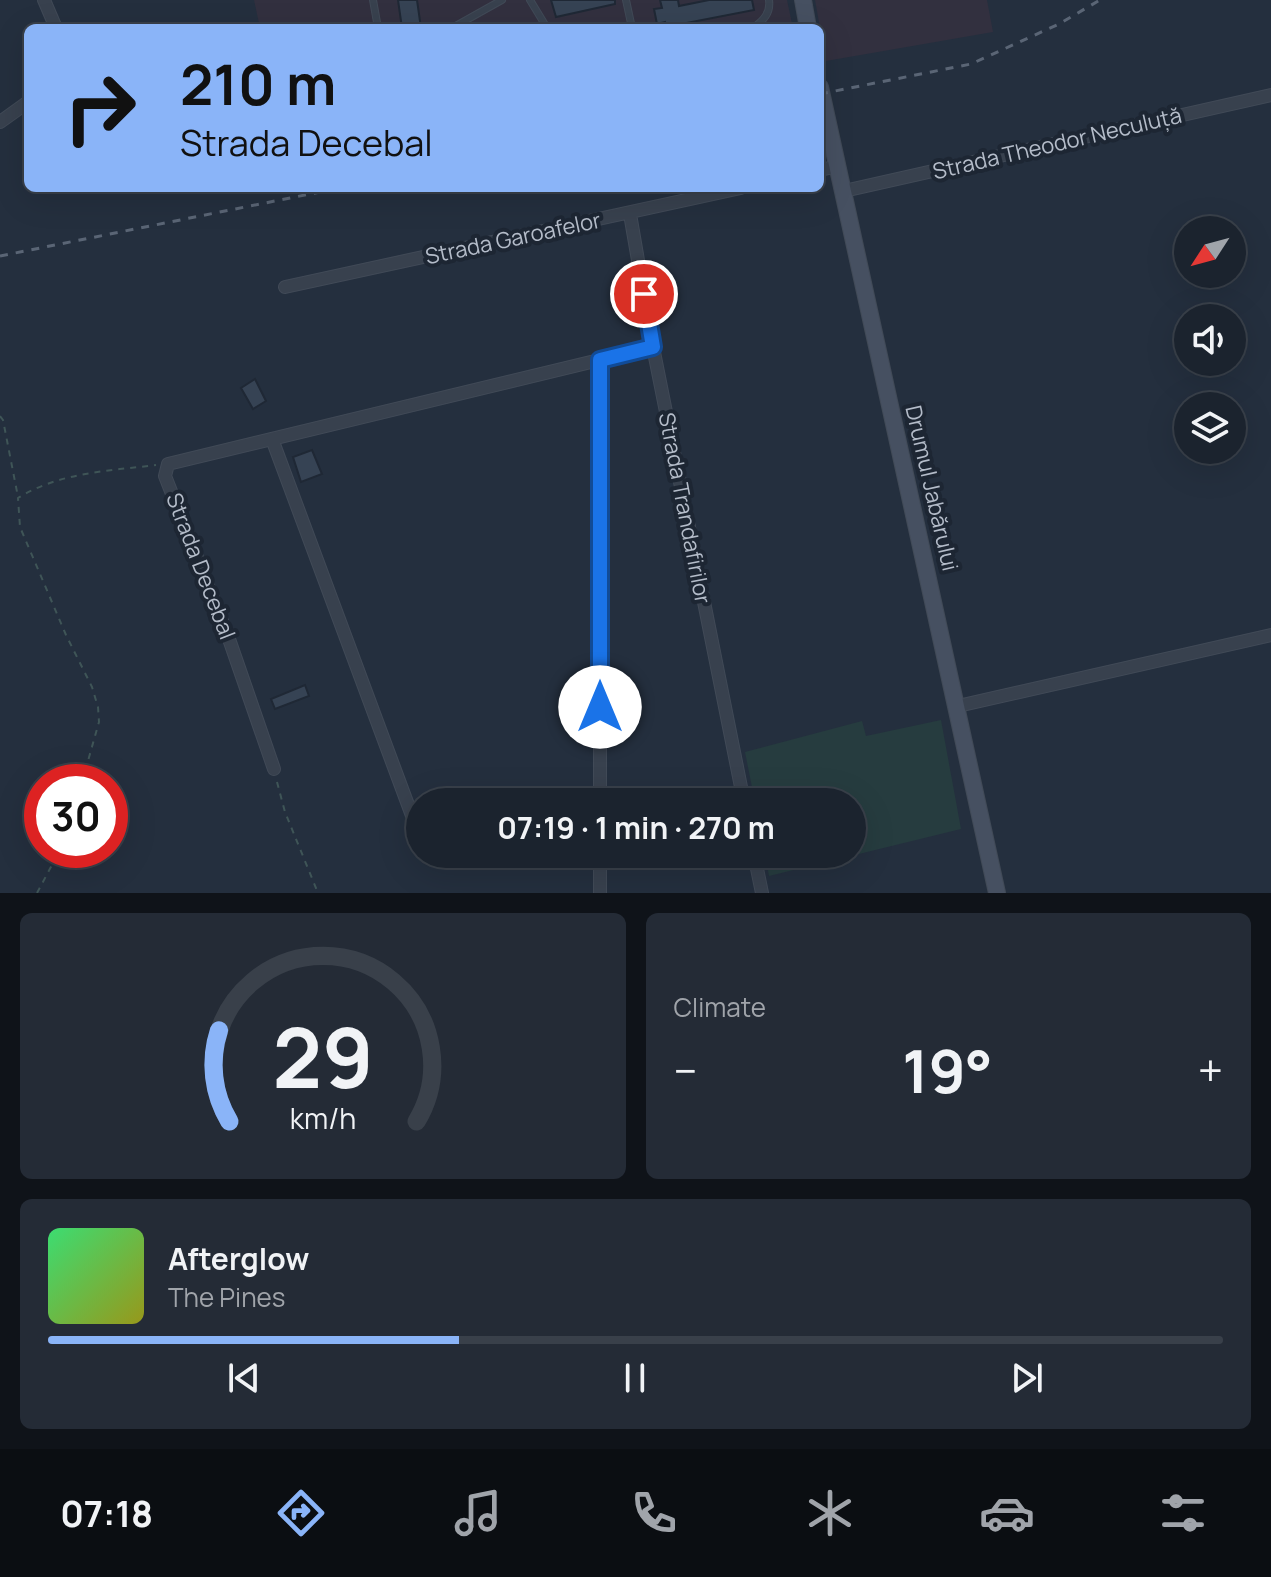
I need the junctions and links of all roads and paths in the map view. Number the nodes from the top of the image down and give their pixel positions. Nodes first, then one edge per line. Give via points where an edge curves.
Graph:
1 (44, 0) edge
2 (373, 0) edge
3 (502, 0) edge
4 (530, 0) edge
5 (626, 0) edge
6 (769, 0) edge
7 (803, 0) edge
8 (54, 24) edge
9 (377, 24) edge
10 (459, 24) edge
11 (545, 24) edge
12 (631, 24) edge
13 (759, 24) edge
14 (807, 24) edge
15 (1271, 95) edge
16 (824, 103) edge
17 (24, 105) edge
18 (0, 122) edge
19 (838, 166) junction
20 (824, 169) edge
21 (844, 191) junction
22 (724, 192) edge
23 (630, 214) junction
24 (285, 287) dead end
25 (653, 347) junction
26 (600, 360) junction
27 (0, 416) edge
28 (272, 439) junction
29 (168, 464) junction
30 (18, 498) junction
31 (1271, 635) edge
32 (958, 706) junction
33 (87, 764) edge
34 (274, 769) joint
35 (600, 788) edge
36 (741, 788) edge
37 (406, 799) edge
38 (50, 868) edge
39 (600, 868) edge
40 (757, 868) edge
41 (37, 893) edge
42 (318, 893) edge
43 (600, 893) edge
44 (762, 893) edge
45 (997, 893) edge

1 - 8 street
2 - 9 lane
3 - 10 lane
4 - 11 lane
5 - 12 lane
6 - 13 lane
7 - 14 main road
15 - 21 street, Strada Theodor Neculuță
16 - 19 main road, Drumul Jabărului
17 - 18 street
19 - 20 street
19 - 21 main road, Drumul Jabărului
21 - 32 main road, Drumul Jabărului
22 - 23 street, Strada Garoafelor
23 - 24 street, Strada Garoafelor
23 - 25 street, Strada Trandafirilor
25 - 26 street, Strada Decebal
25 - 36 street, Strada Trandafirilor
26 - 28 street, Strada Decebal
26 - 35 street
27 - 30 path
28 - 29 street, Strada Decebal
28 - 37 street
29 - 30 path via 65,477
29 - 34 street, Strada Decebal via 165,476
30 - 33 path via 20,527 98,707
31 - 32 street
32 - 45 main road, Drumul Jabărului
34 - 42 path via 285,812
38 - 41 path
39 - 43 street
40 - 44 street

